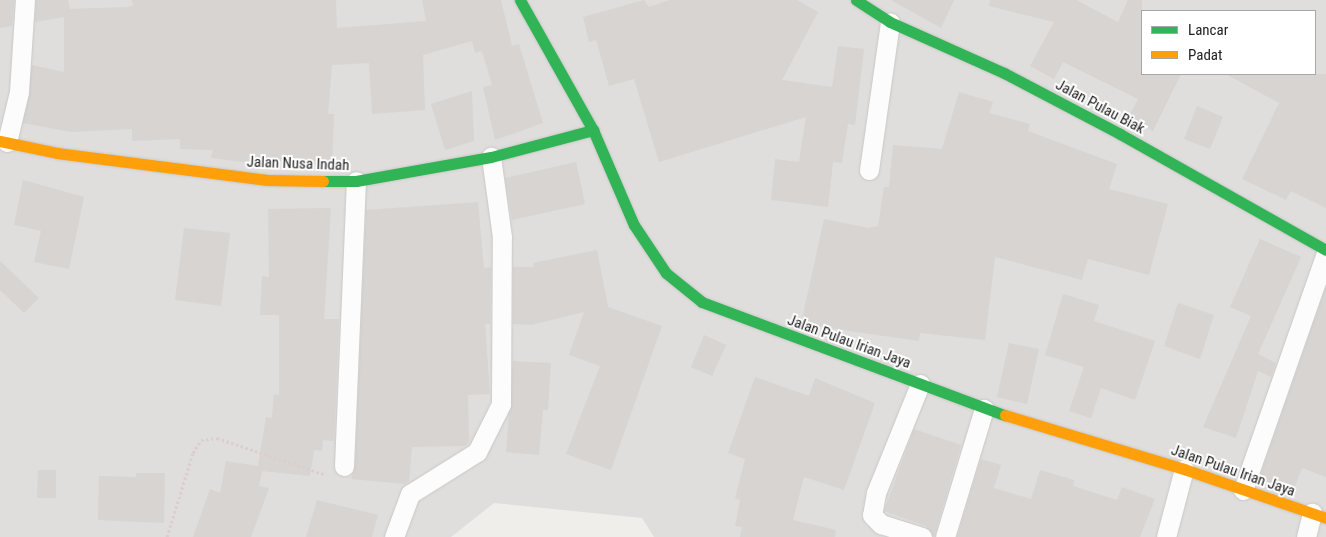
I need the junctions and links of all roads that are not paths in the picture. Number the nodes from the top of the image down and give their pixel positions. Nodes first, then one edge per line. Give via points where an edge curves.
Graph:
1 (25, 0) edge
2 (520, 0) edge
3 (856, 0) edge
4 (890, 22) junction
5 (593, 130) junction
6 (4, 142) edge
7 (491, 157) junction
8 (869, 170) dead end
9 (356, 181) junction
10 (1326, 252) edge
11 (920, 384) junction
12 (984, 409) junction
13 (344, 466) road end
14 (1184, 469) junction
15 (1243, 490) junction
16 (1319, 515) edge
17 (394, 537) edge
18 (922, 537) edge
19 (945, 537) edge
20 (1166, 537) edge
21 (1306, 537) edge

1 - 6 street via 20,82
2 - 5 street, Jalan Pulau Irian Jaya
3 - 4 street, Jalan Pulau Biak
4 - 8 street
4 - 10 street, Jalan Pulau Biak via 1004,74 1120,134
5 - 7 street, Jalan Nusa Indah
5 - 11 street, Jalan Pulau Irian Jaya via 634,225 666,273 682,288 725,312
6 - 9 street, Jalan Nusa Indah via 57,153 267,180
7 - 9 street, Jalan Nusa Indah
7 - 17 street via 502,237 501,404 477,452 410,494
9 - 13 street
10 - 15 street
11 - 12 street, Jalan Pulau Irian Jaya
11 - 18 street via 876,493 872,515 881,524
12 - 14 street, Jalan Pulau Irian Jaya
12 - 19 street
14 - 15 street, Jalan Pulau Irian Jaya
14 - 20 street
15 - 16 street, Jalan Pulau Irian Jaya
16 - 21 street

